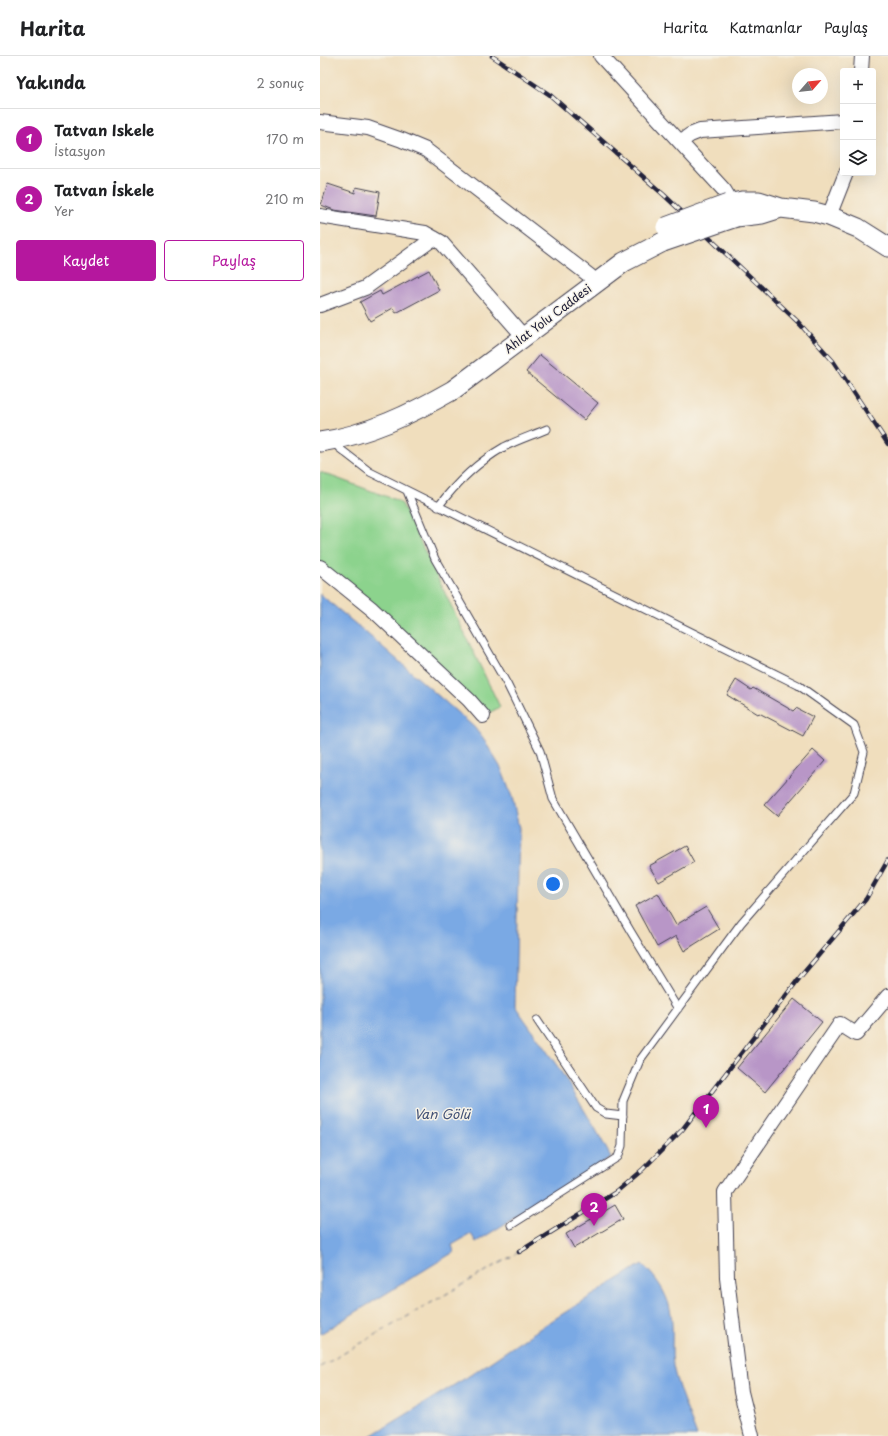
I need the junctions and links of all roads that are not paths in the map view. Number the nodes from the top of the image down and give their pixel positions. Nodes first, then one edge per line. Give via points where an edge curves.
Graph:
1 (601, 56) edge
2 (862, 56) edge
3 (861, 68) edge
4 (840, 121) edge
5 (320, 122) edge
6 (680, 142) junction
7 (845, 176) edge
8 (732, 208) junction
9 (320, 216) edge
10 (829, 216) junction
11 (659, 237) junction
12 (434, 238) junction
13 (888, 247) edge
14 (590, 276) junction
15 (320, 305) edge
16 (522, 334) junction
17 (547, 429) dead end
18 (324, 437) edge
19 (407, 491) junction
20 (438, 507) junction
21 (320, 567) edge
22 (483, 716) dead end
23 (888, 996) edge
24 (678, 1009) junction
25 (537, 1020) dead end
26 (623, 1116) junction
27 (511, 1225) dead end
28 (752, 1436) edge

1 - 6 street
2 - 3 street
4 - 6 street via 700,131
5 - 14 street via 368,128 426,150
6 - 8 street via 724,190
7 - 10 street
8 - 10 street via 762,214 781,208
8 - 11 street, bridge
9 - 12 street via 426,233
10 - 13 street via 858,228
11 - 14 street, Ahlat Yolu Caddesi via 625,249
11 - 16 street, Ahlat Yolu Caddesi
12 - 15 street via 365,288
12 - 16 street via 441,242
14 - 16 street, Ahlat Yolu Caddesi
16 - 18 street, Ahlat Yolu Caddesi via 448,384 376,418
17 - 20 lane via 505,447 488,458 456,485
18 - 19 lane via 370,472
19 - 20 lane
19 - 24 lane via 435,559 507,684 540,751 553,799
20 - 24 lane via 798,685 854,725 864,752 854,793 740,923
21 - 22 street via 372,609
23 - 28 street via 856,1034 840,1024 725,1192 727,1278 741,1392
24 - 26 lane via 640,1060 624,1101
25 - 26 lane via 596,1108 606,1114
26 - 27 lane via 622,1146 618,1157

